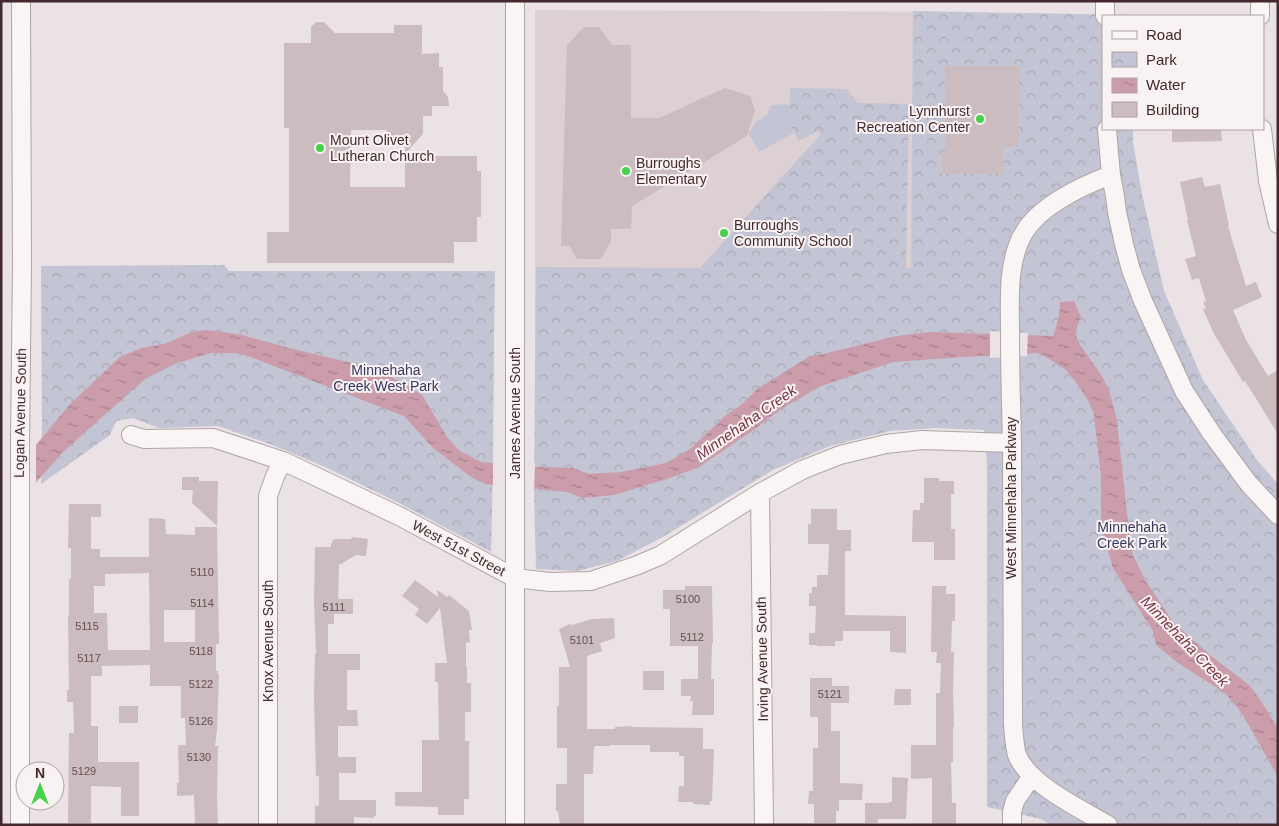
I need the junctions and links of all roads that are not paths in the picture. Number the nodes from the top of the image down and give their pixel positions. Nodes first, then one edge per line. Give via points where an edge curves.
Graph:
1 (21, 1) edge
2 (515, 1) edge
3 (1105, 1) edge
4 (1260, 1) edge
5 (1105, 15) edge
6 (1260, 15) edge
7 (1107, 130) edge
8 (1262, 130) edge
9 (1110, 175) junction
10 (1278, 224) edge
11 (131, 435) dead end
12 (1012, 443) junction
13 (283, 461) junction
14 (760, 493) junction
15 (1278, 515) edge
16 (515, 578) junction
17 (1032, 776) junction
18 (20, 825) edge
19 (268, 825) edge
20 (515, 825) edge
21 (764, 825) edge
22 (1012, 825) edge
23 (1108, 825) edge

1 - 18 street, Logan Avenue South
2 - 16 street, James Avenue South
3 - 5 street
4 - 6 street
7 - 9 street
8 - 10 street via 1268,182
9 - 12 street, West Minnehaha Parkway via 1068,194 1043,211 1027,228 1019,243 1012,270 1010,310
9 - 15 street via 1131,270 1184,391 1212,434
11 - 13 street, West 51st Street via 144,439 213,438
12 - 14 street, West 51st Street via 922,440 886,444 840,455 802,470
12 - 17 street, West Minnehaha Parkway via 1013,724 1017,754
13 - 16 street, West 51st Street via 399,516
13 - 19 street, Knox Avenue South via 268,496
14 - 16 street, West 51st Street via 661,555 638,565 591,581 550,582
14 - 21 street, Irving Avenue South
16 - 20 street, James Avenue South
17 - 22 street via 1015,801
17 - 23 street, West Minnehaha Parkway

